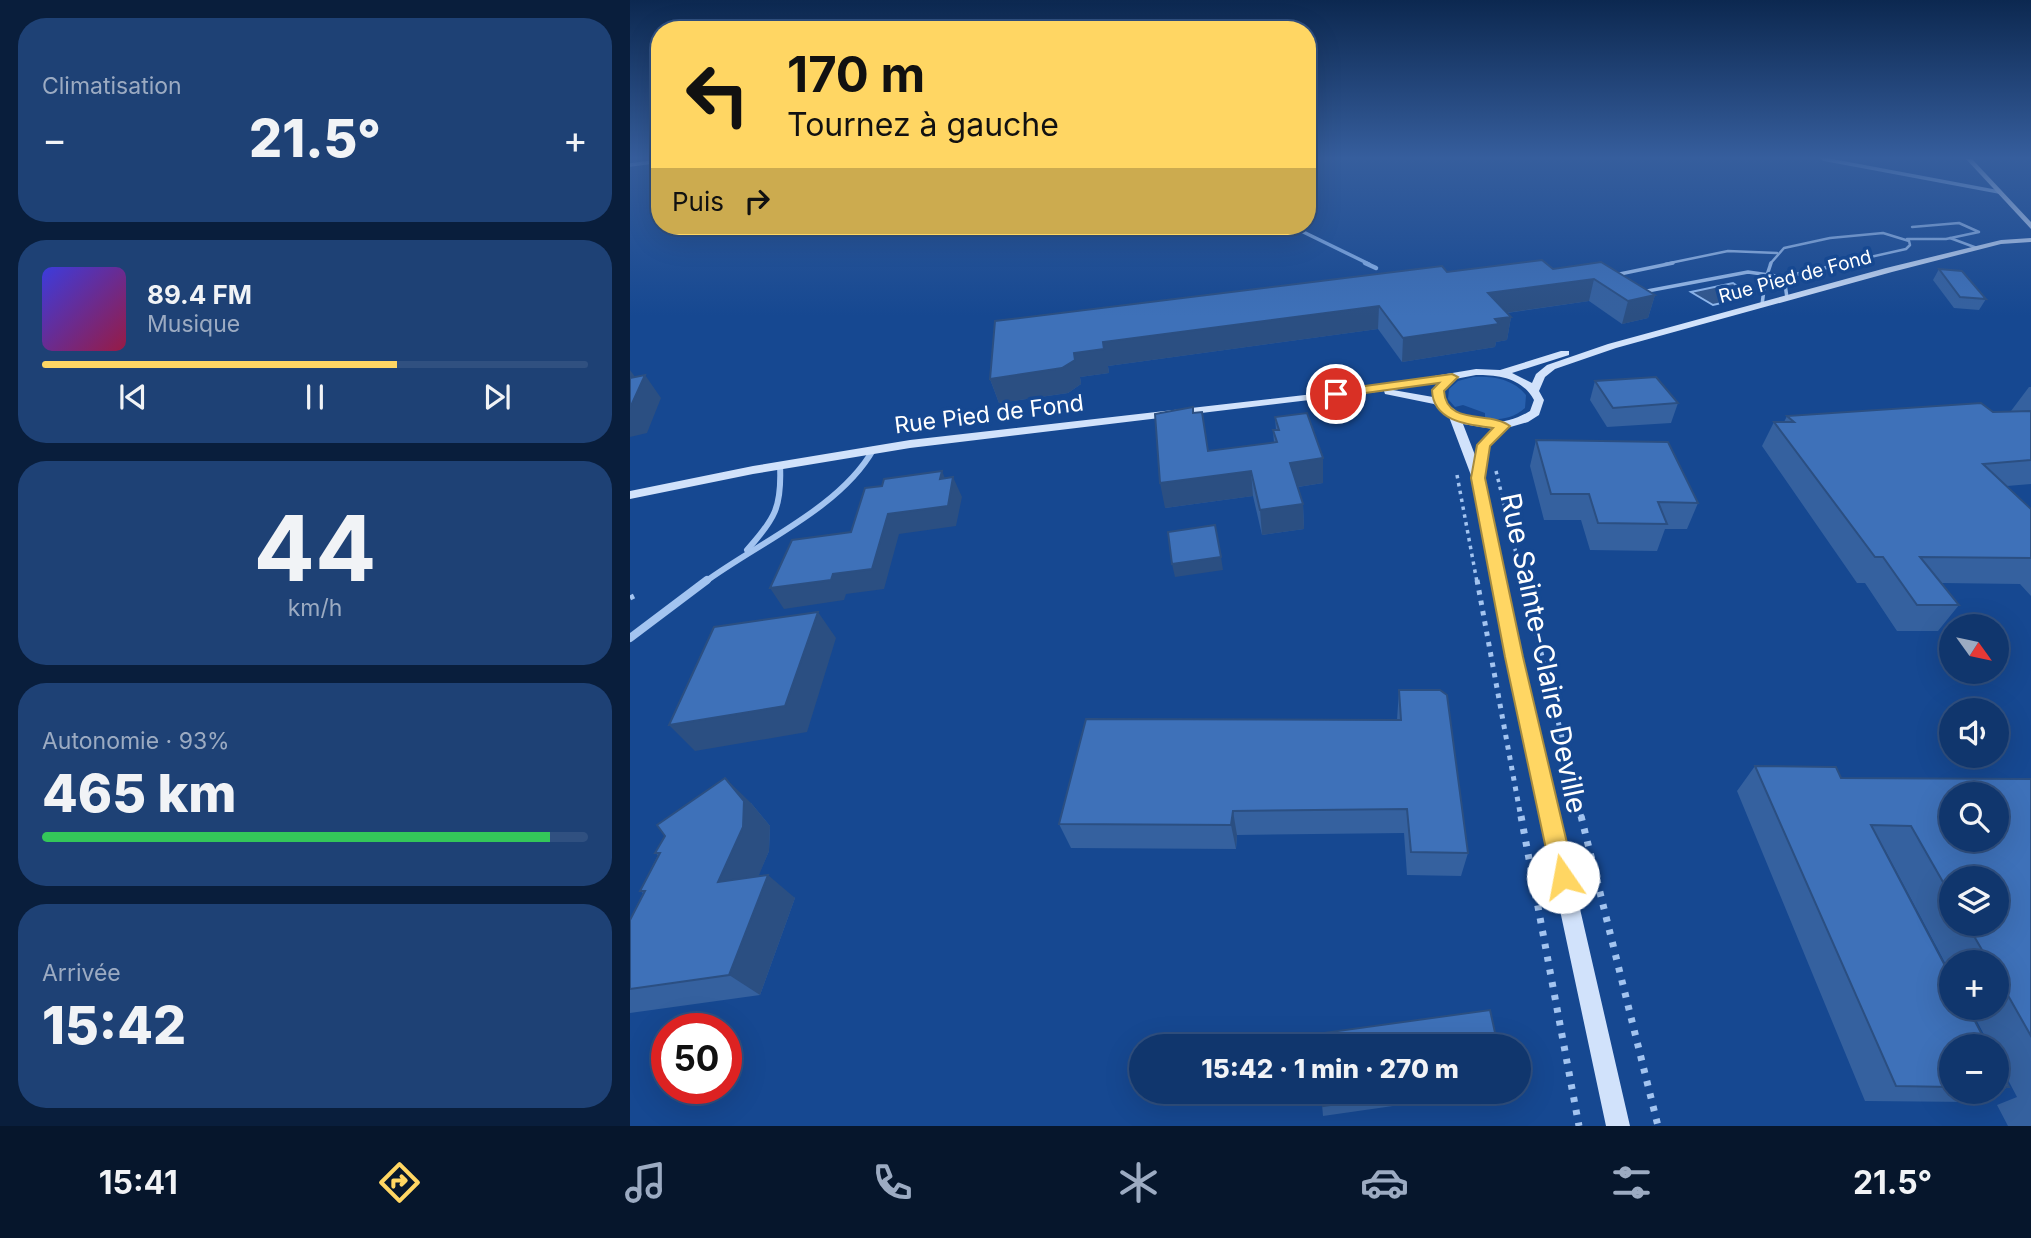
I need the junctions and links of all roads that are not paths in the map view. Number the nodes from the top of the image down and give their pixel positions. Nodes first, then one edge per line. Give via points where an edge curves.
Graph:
1 (2018, 212) edge
2 (1912, 227) dead end
3 (2031, 227) edge
4 (1950, 238) junction
5 (1907, 239) junction
6 (2031, 240) edge
7 (2031, 245) edge
8 (1985, 248) junction
9 (1777, 253) junction
10 (1767, 273) junction
11 (1610, 276) edge
12 (1784, 277) junction
13 (1634, 293) edge
14 (1787, 298) junction
15 (1762, 305) junction
16 (1612, 346) junction
17 (1501, 374) junction
18 (1452, 377) junction
19 (1534, 391) junction
20 (1357, 392) junction
21 (1438, 401) junction
22 (1454, 416) junction
23 (1503, 426) junction
24 (873, 450) junction
25 (780, 465) junction
26 (1478, 478) junction
27 (630, 495) edge
28 (741, 556) junction
29 (630, 638) edge
30 (1618, 1126) edge

1 - 3 main road
2 - 4 lane via 1959,223 1979,232
4 - 5 lane
4 - 8 lane
5 - 9 lane via 1888,234 1848,236
5 - 12 lane via 1910,245 1906,249
6 - 8 main road, Rue Pied de Fond
7 - 8 main road, Rue Pied de Fond
8 - 14 main road, Rue Pied de Fond
9 - 10 lane
9 - 11 lane via 1728,251
10 - 12 lane
10 - 13 lane via 1748,272
10 - 15 lane
12 - 14 lane
14 - 15 main road, Rue Pied de Fond
15 - 16 main road, Rue Pied de Fond
16 - 17 main road, Rue Pied de Fond via 1566,353
16 - 19 main road, Rue Pied de Fond via 1551,367 1540,376
17 - 18 main road, Rue Pied de Fond via 1476,372
17 - 19 main road via 1521,380
18 - 20 main road, Rue Pied de Fond
18 - 21 main road via 1440,386
19 - 23 main road via 1538,400 1535,413
20 - 21 main road, Rue Pied de Fond
20 - 24 main road, Rue Pied de Fond
21 - 22 main road
22 - 23 main road via 1475,424
22 - 26 main road, Rue Sainte-Claire Deville
23 - 26 main road, Rue Sainte-Claire Deville via 1488,438 1481,452
24 - 25 main road, Rue Pied de Fond
24 - 28 street via 854,477
25 - 27 main road, Rue Pied de Fond
25 - 28 street via 782,502 775,519
26 - 30 main road, Rue Sainte-Claire Deville
28 - 29 street

